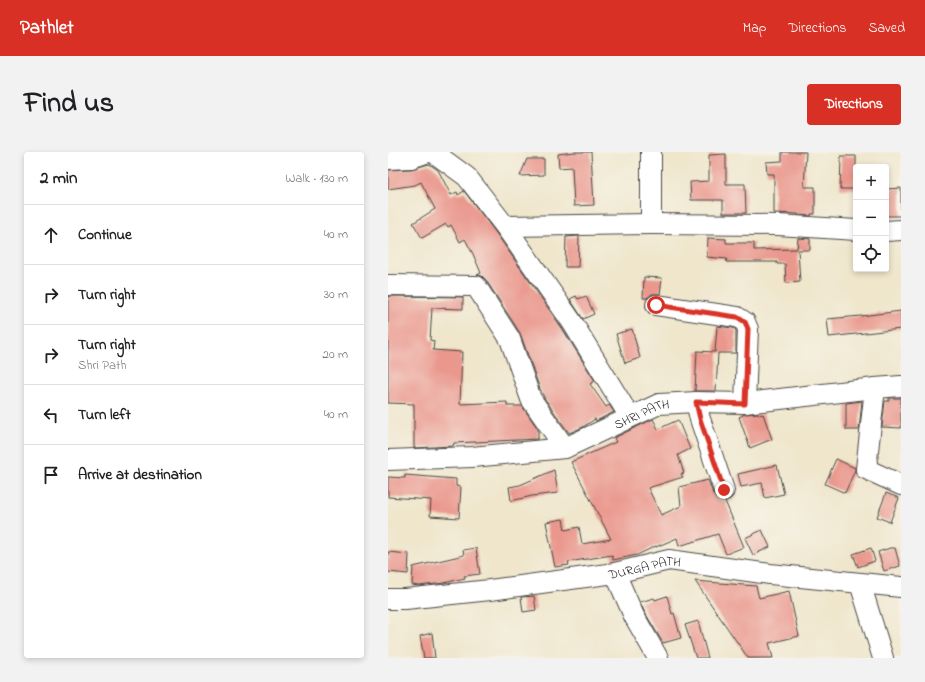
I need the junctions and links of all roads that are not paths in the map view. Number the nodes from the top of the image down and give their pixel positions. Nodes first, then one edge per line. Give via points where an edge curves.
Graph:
1 (428, 152) edge
2 (433, 152) edge
3 (651, 152) edge
4 (388, 159) edge
5 (651, 224) junction
6 (505, 226) junction
7 (853, 230) edge
8 (901, 230) edge
9 (889, 231) edge
10 (388, 285) edge
11 (656, 305) dead end
12 (901, 386) edge
13 (875, 388) junction
14 (696, 402) junction
15 (745, 404) junction
16 (630, 417) junction
17 (565, 448) junction
18 (388, 460) edge
19 (901, 485) edge
20 (724, 490) dead end
21 (615, 573) junction
22 (860, 583) junction
23 (901, 587) edge
24 (388, 599) edge
25 (658, 658) edge
26 (883, 658) edge

1 - 4 street via 411,158
2 - 6 street via 467,177
3 - 5 street
5 - 6 street
5 - 7 street via 778,225
6 - 16 street via 572,322
8 - 9 street
10 - 17 street via 476,286 510,339 531,399
11 - 15 street via 737,317 745,322 748,329
12 - 13 street, SHRI PATH
13 - 15 street, SHRI PATH
13 - 19 street via 866,469
14 - 15 street, SHRI PATH
14 - 16 street, SHRI PATH via 659,404
14 - 20 street
16 - 17 street, SHRI PATH
17 - 18 street, SHRI PATH via 472,457
21 - 22 street, DURGA PATH via 669,560
21 - 24 street, DURGA PATH via 490,590
21 - 25 street via 634,616
22 - 23 street, DURGA PATH
22 - 26 street

